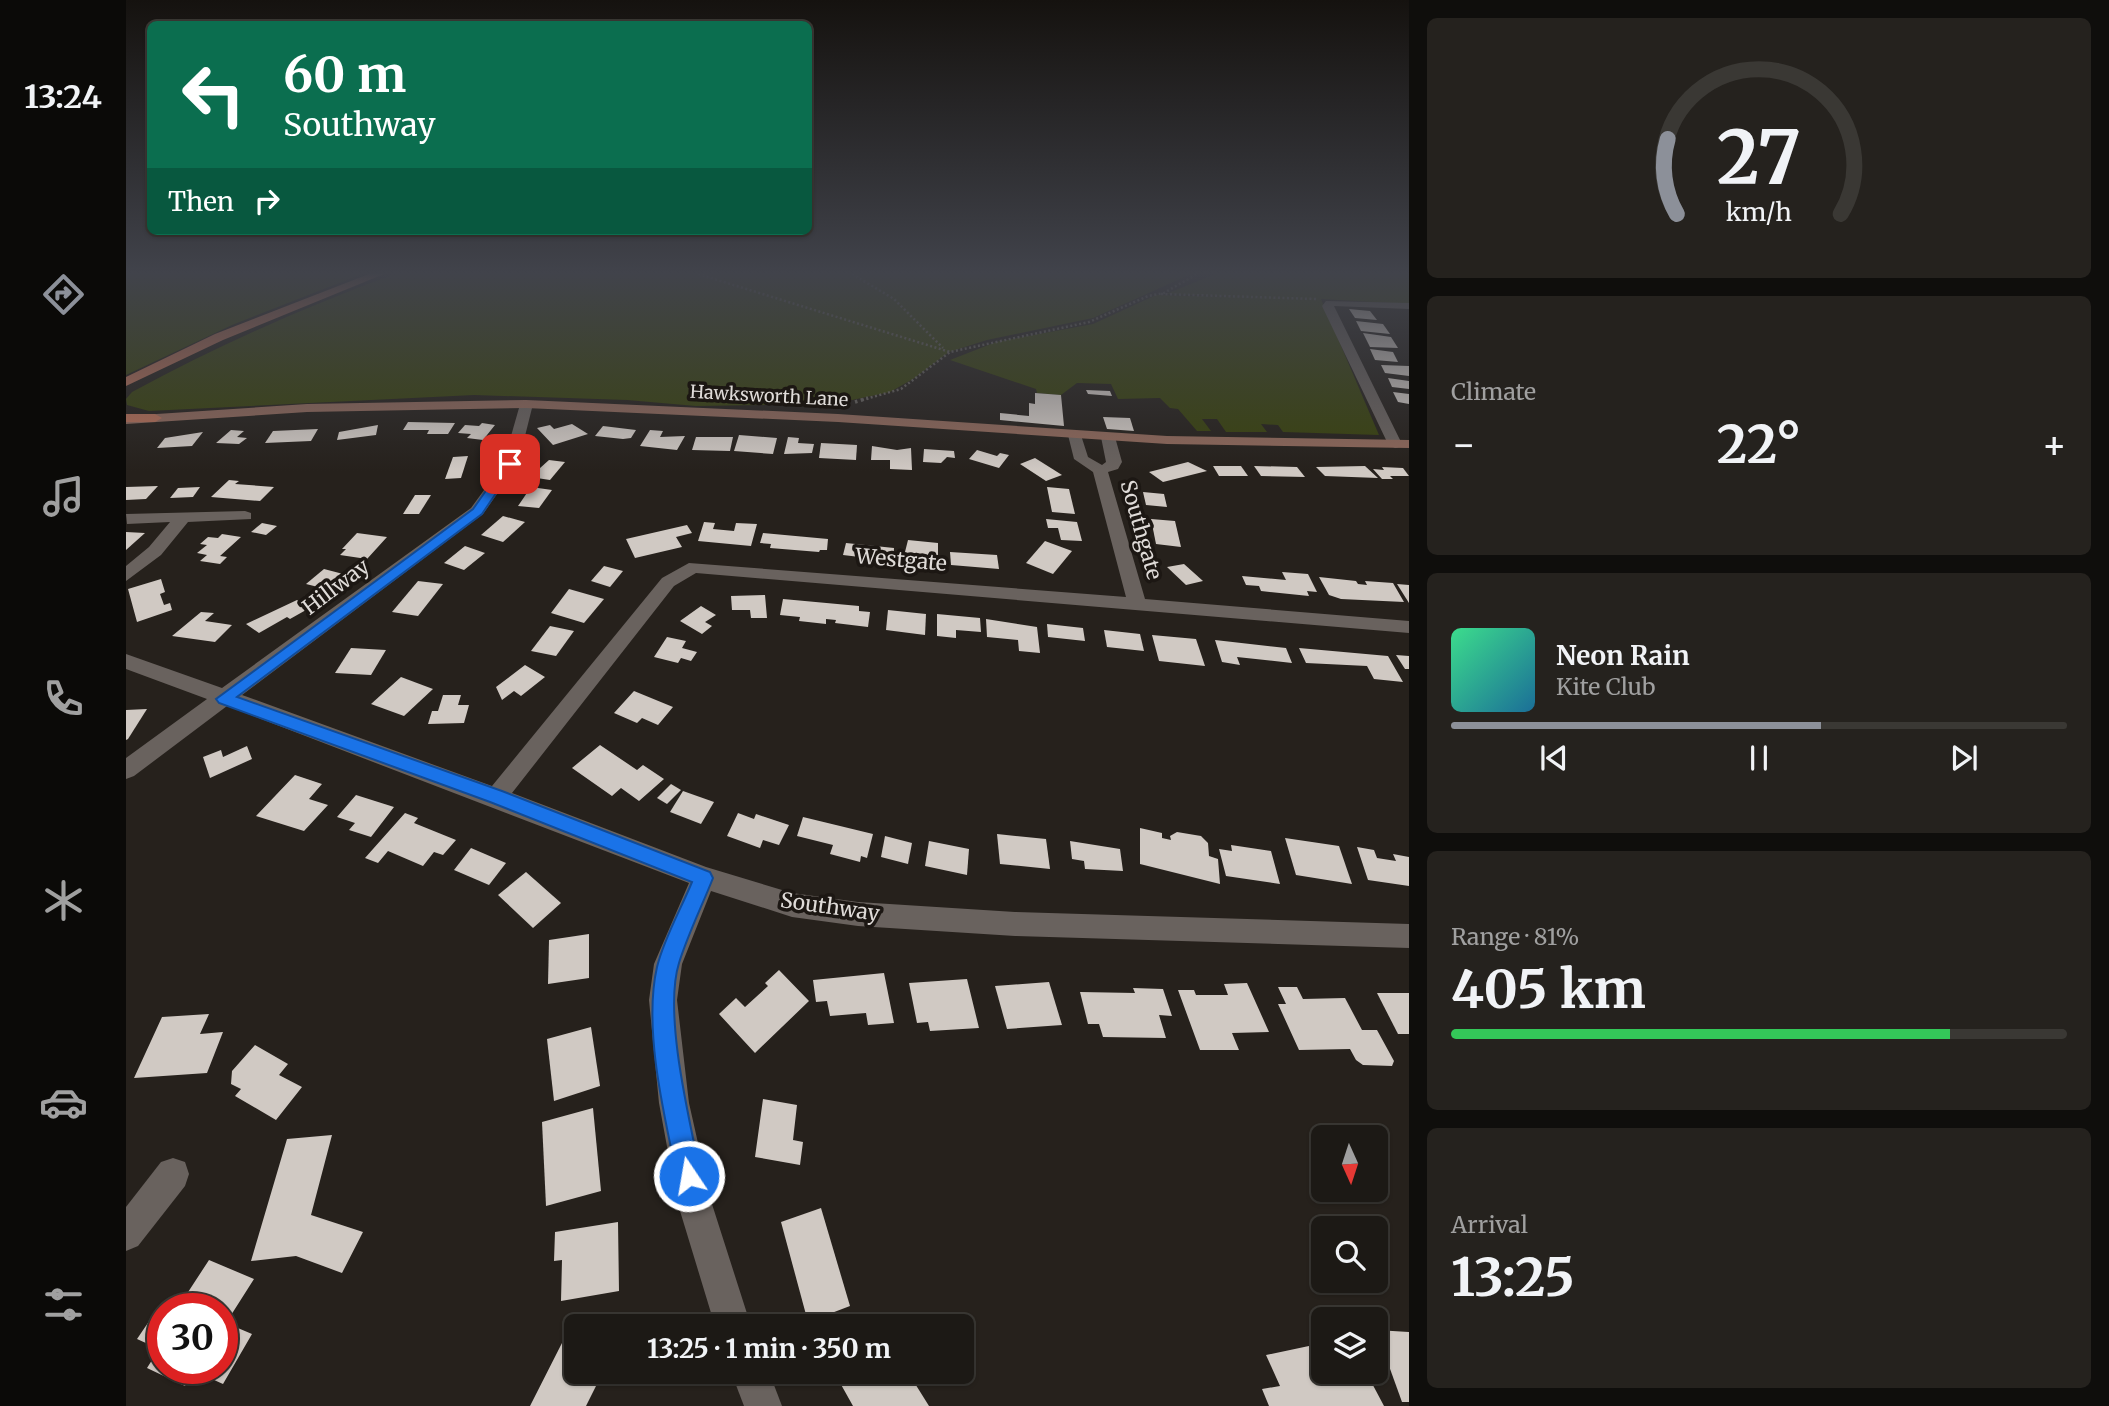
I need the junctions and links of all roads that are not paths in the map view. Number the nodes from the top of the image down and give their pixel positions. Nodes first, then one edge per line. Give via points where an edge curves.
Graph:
1 (214, 340) edge
2 (1346, 340) edge
3 (130, 381) edge
4 (526, 404) junction
5 (126, 419) edge
6 (1074, 435) junction
7 (1108, 437) junction
8 (1402, 444) edge
9 (1100, 470) junction
10 (245, 516) dead end
11 (183, 517) junction
12 (127, 519) edge
13 (126, 575) edge
14 (1137, 603) junction
15 (1409, 627) edge
16 (126, 661) edge
17 (224, 699) junction
18 (126, 770) edge
19 (496, 796) junction
20 (704, 878) junction
21 (1409, 936) edge
22 (173, 1174) dead end
23 (126, 1234) edge
24 (729, 1314) edge
25 (755, 1384) edge
26 (763, 1406) edge

1 - 3 main road
2 - 8 street
4 - 5 street, Hawksworth Lane via 347,407
4 - 6 street, Hawksworth Lane via 838,418
4 - 17 street, Hillway via 510,464 477,511
6 - 7 street, Hawksworth Lane
6 - 9 street, Southgate via 1081,459
7 - 8 street, Hawksworth Lane
7 - 9 street, Southgate via 1114,462
9 - 14 street, Southgate
10 - 11 street
11 - 12 street
11 - 13 street via 155,551
14 - 15 street, Westgate
14 - 19 street, Westgate via 707,566 683,571 668,582
16 - 17 street, Southway
17 - 18 street, Hillway
17 - 19 street, Southway
19 - 20 street, Southway
20 - 21 street, Southway via 792,905 858,914 1015,924
20 - 24 street via 668,964 663,1000 674,1103 694,1200
22 - 23 street
25 - 26 street

